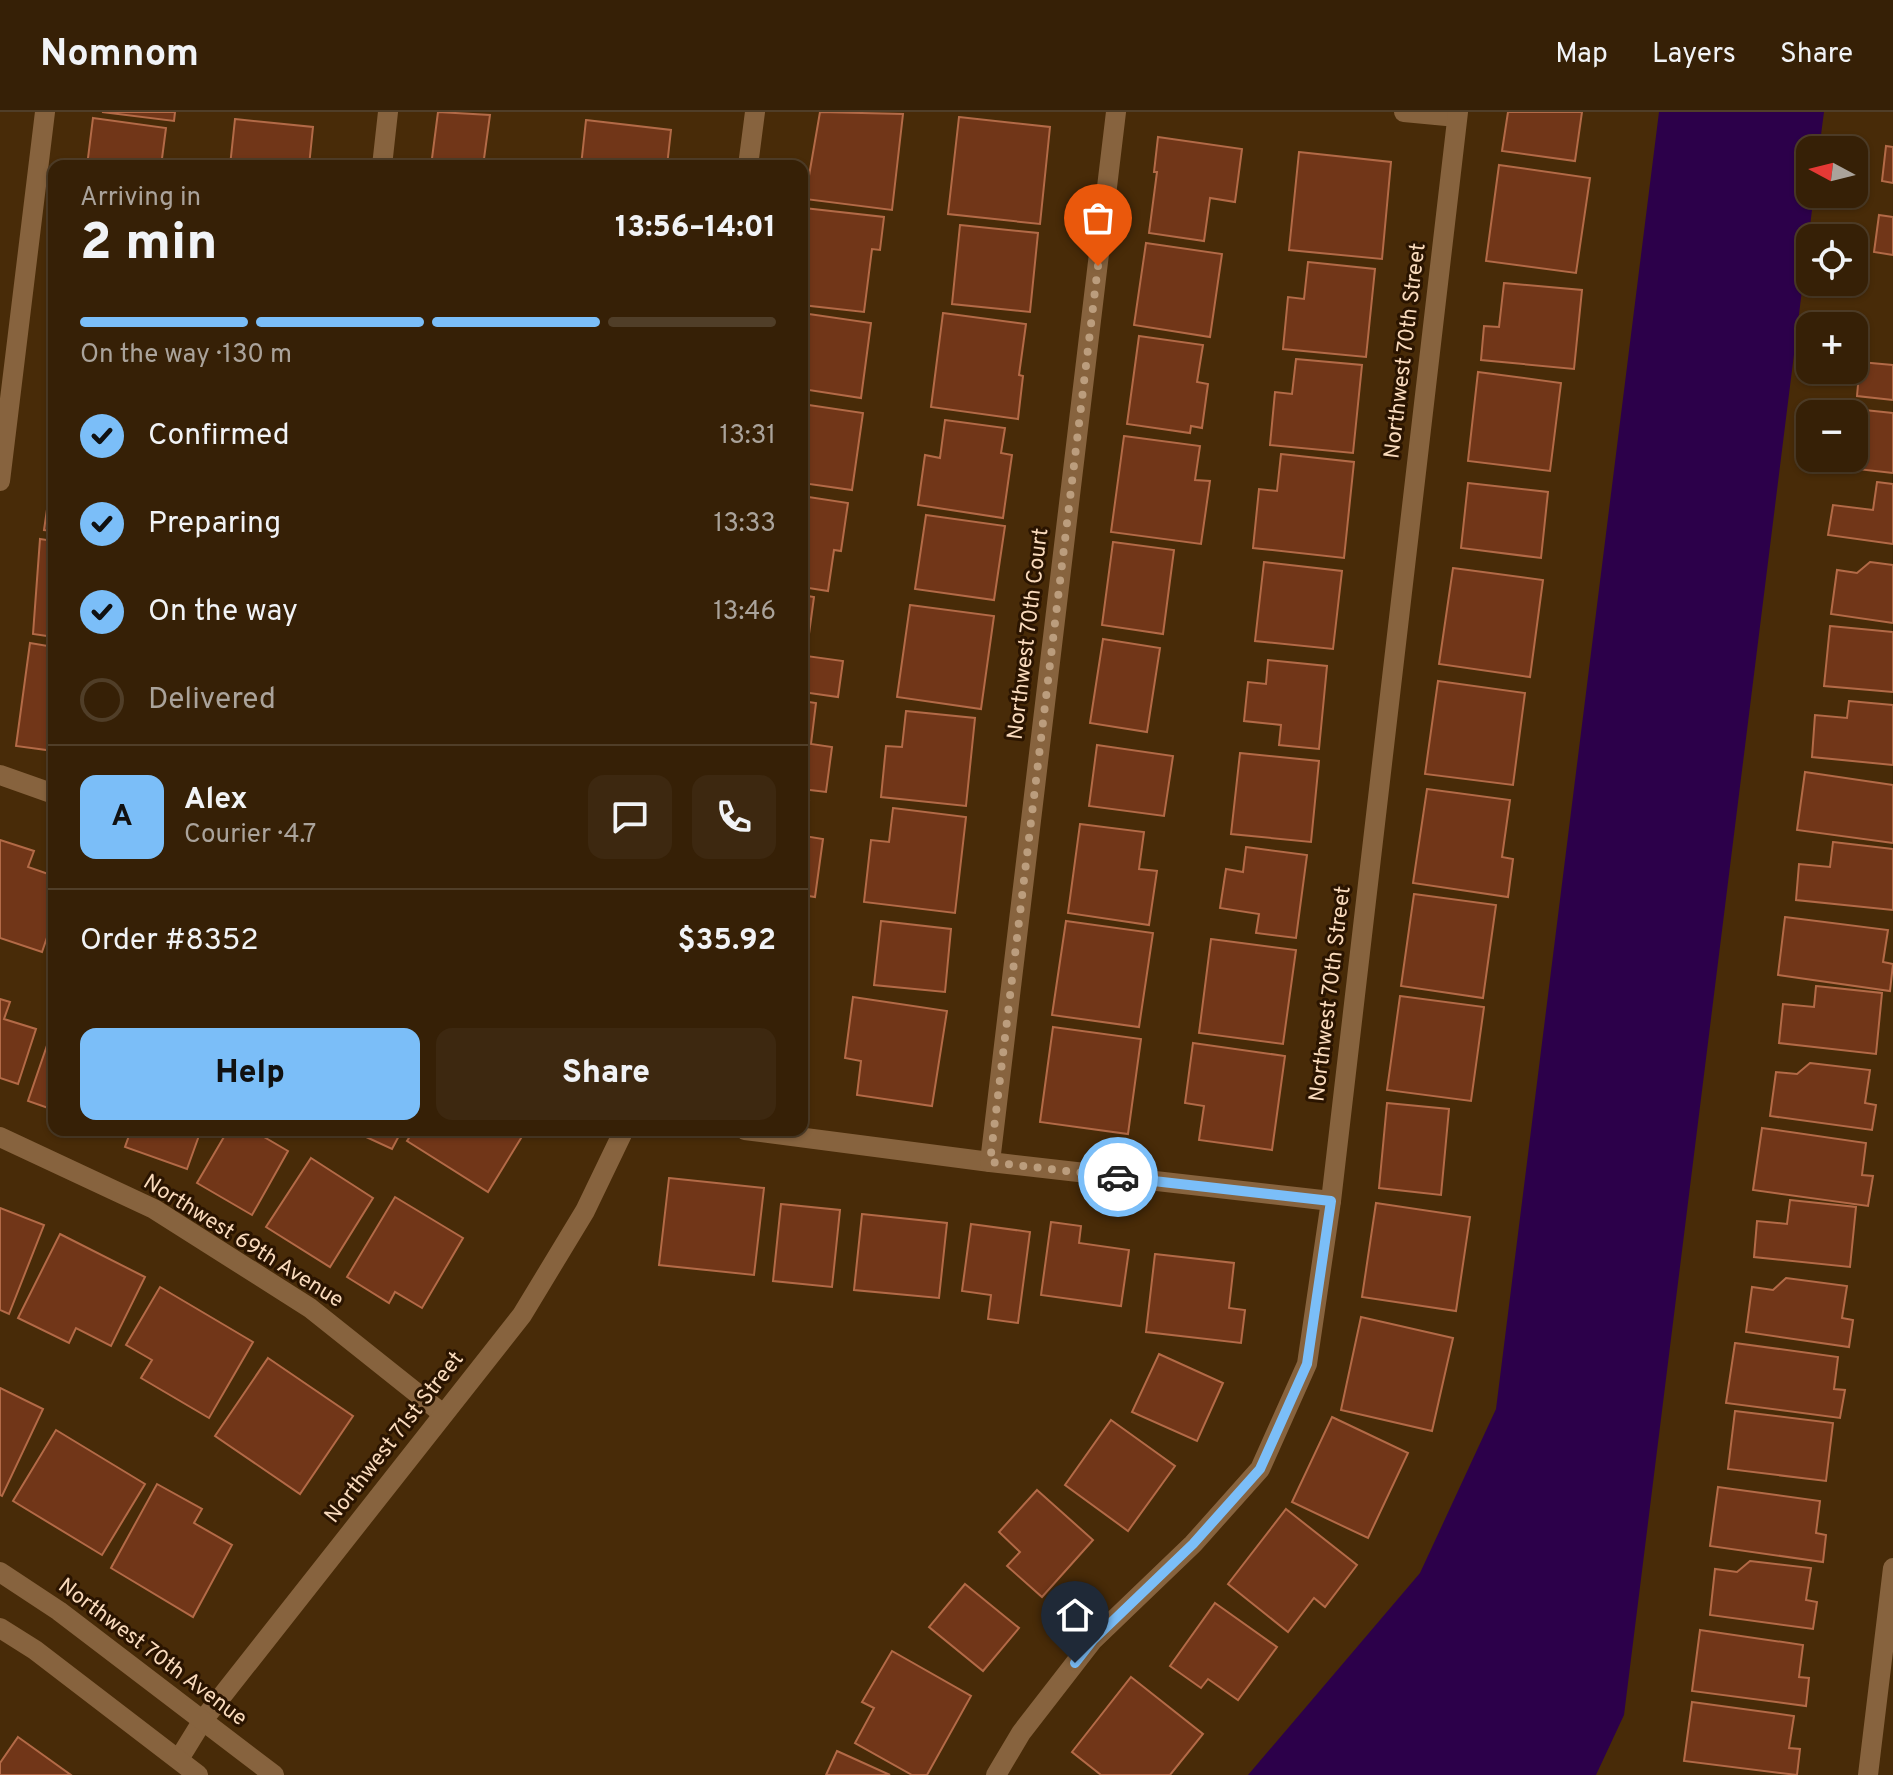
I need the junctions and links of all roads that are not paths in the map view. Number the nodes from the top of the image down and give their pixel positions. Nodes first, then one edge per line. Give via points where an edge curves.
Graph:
1 (45, 112) edge
2 (388, 112) edge
3 (755, 112) edge
4 (1116, 112) edge
5 (1404, 112) edge
6 (1458, 115) edge
7 (383, 160) edge
8 (749, 160) edge
9 (0, 481) edge
10 (0, 775) edge
11 (48, 792) edge
12 (621, 1136) edge
13 (791, 1136) edge
14 (0, 1137) edge
15 (990, 1162) junction
16 (1331, 1201) junction
17 (443, 1414) junction
18 (0, 1572) edge
19 (1892, 1580) edge
20 (0, 1628) edge
21 (203, 1720) junction
22 (179, 1759) junction
23 (198, 1775) edge
24 (274, 1775) edge
25 (996, 1775) edge
26 (1868, 1775) edge

1 - 9 street
2 - 7 street
3 - 8 street
4 - 15 street, Northwest 70th Court
5 - 6 street
6 - 16 street, Northwest 70th Street
10 - 11 street
12 - 17 street, Northwest 71st Street via 585,1211 522,1315
13 - 15 street
14 - 17 street, Northwest 69th Avenue via 154,1209 310,1308
15 - 16 street
16 - 25 street, Northwest 70th Street via 1307,1364 1260,1469 1193,1544 1093,1640 1021,1733
17 - 21 street, Northwest 71st Street
18 - 21 street, Northwest 70th Avenue
19 - 26 street
20 - 22 street
21 - 22 street, Northwest 71st Street
21 - 24 street, Northwest 70th Avenue
22 - 23 street

